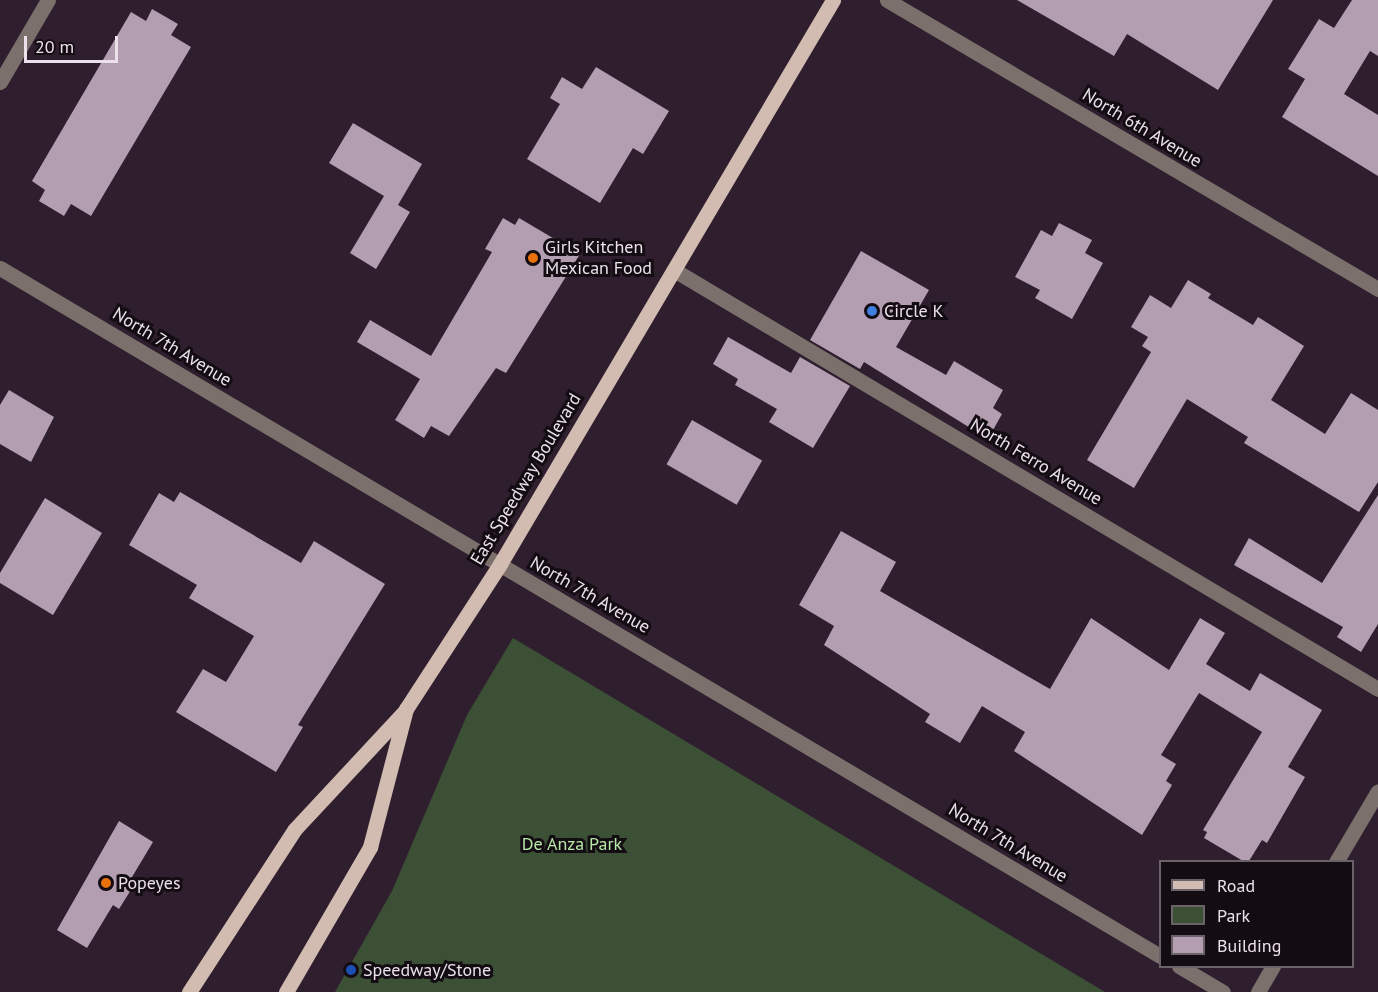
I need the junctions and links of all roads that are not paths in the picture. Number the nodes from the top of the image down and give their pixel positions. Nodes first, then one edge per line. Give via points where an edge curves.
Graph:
1 (48, 0) edge
2 (834, 0) edge
3 (887, 0) edge
4 (0, 82) edge
5 (0, 268) edge
6 (674, 270) junction
7 (1378, 289) edge
8 (500, 564) junction
9 (1378, 688) edge
10 (406, 710) junction
11 (1378, 791) edge
12 (1337, 860) edge
13 (1159, 955) edge
14 (1182, 968) edge
15 (1273, 968) edge
16 (189, 992) edge
17 (286, 992) edge
18 (1223, 992) edge
19 (1258, 992) edge

1 - 4 street
2 - 6 main road, East Speedway Boulevard
3 - 7 street, North 6th Avenue
5 - 8 street, North 7th Avenue
6 - 8 main road, East Speedway Boulevard
6 - 9 street, North Ferro Avenue
8 - 10 main road, East Speedway Boulevard
8 - 13 street, North 7th Avenue
10 - 16 main road via 282,847
10 - 17 main road, East Speedway Boulevard via 370,847
11 - 12 street
14 - 18 street
15 - 19 street

